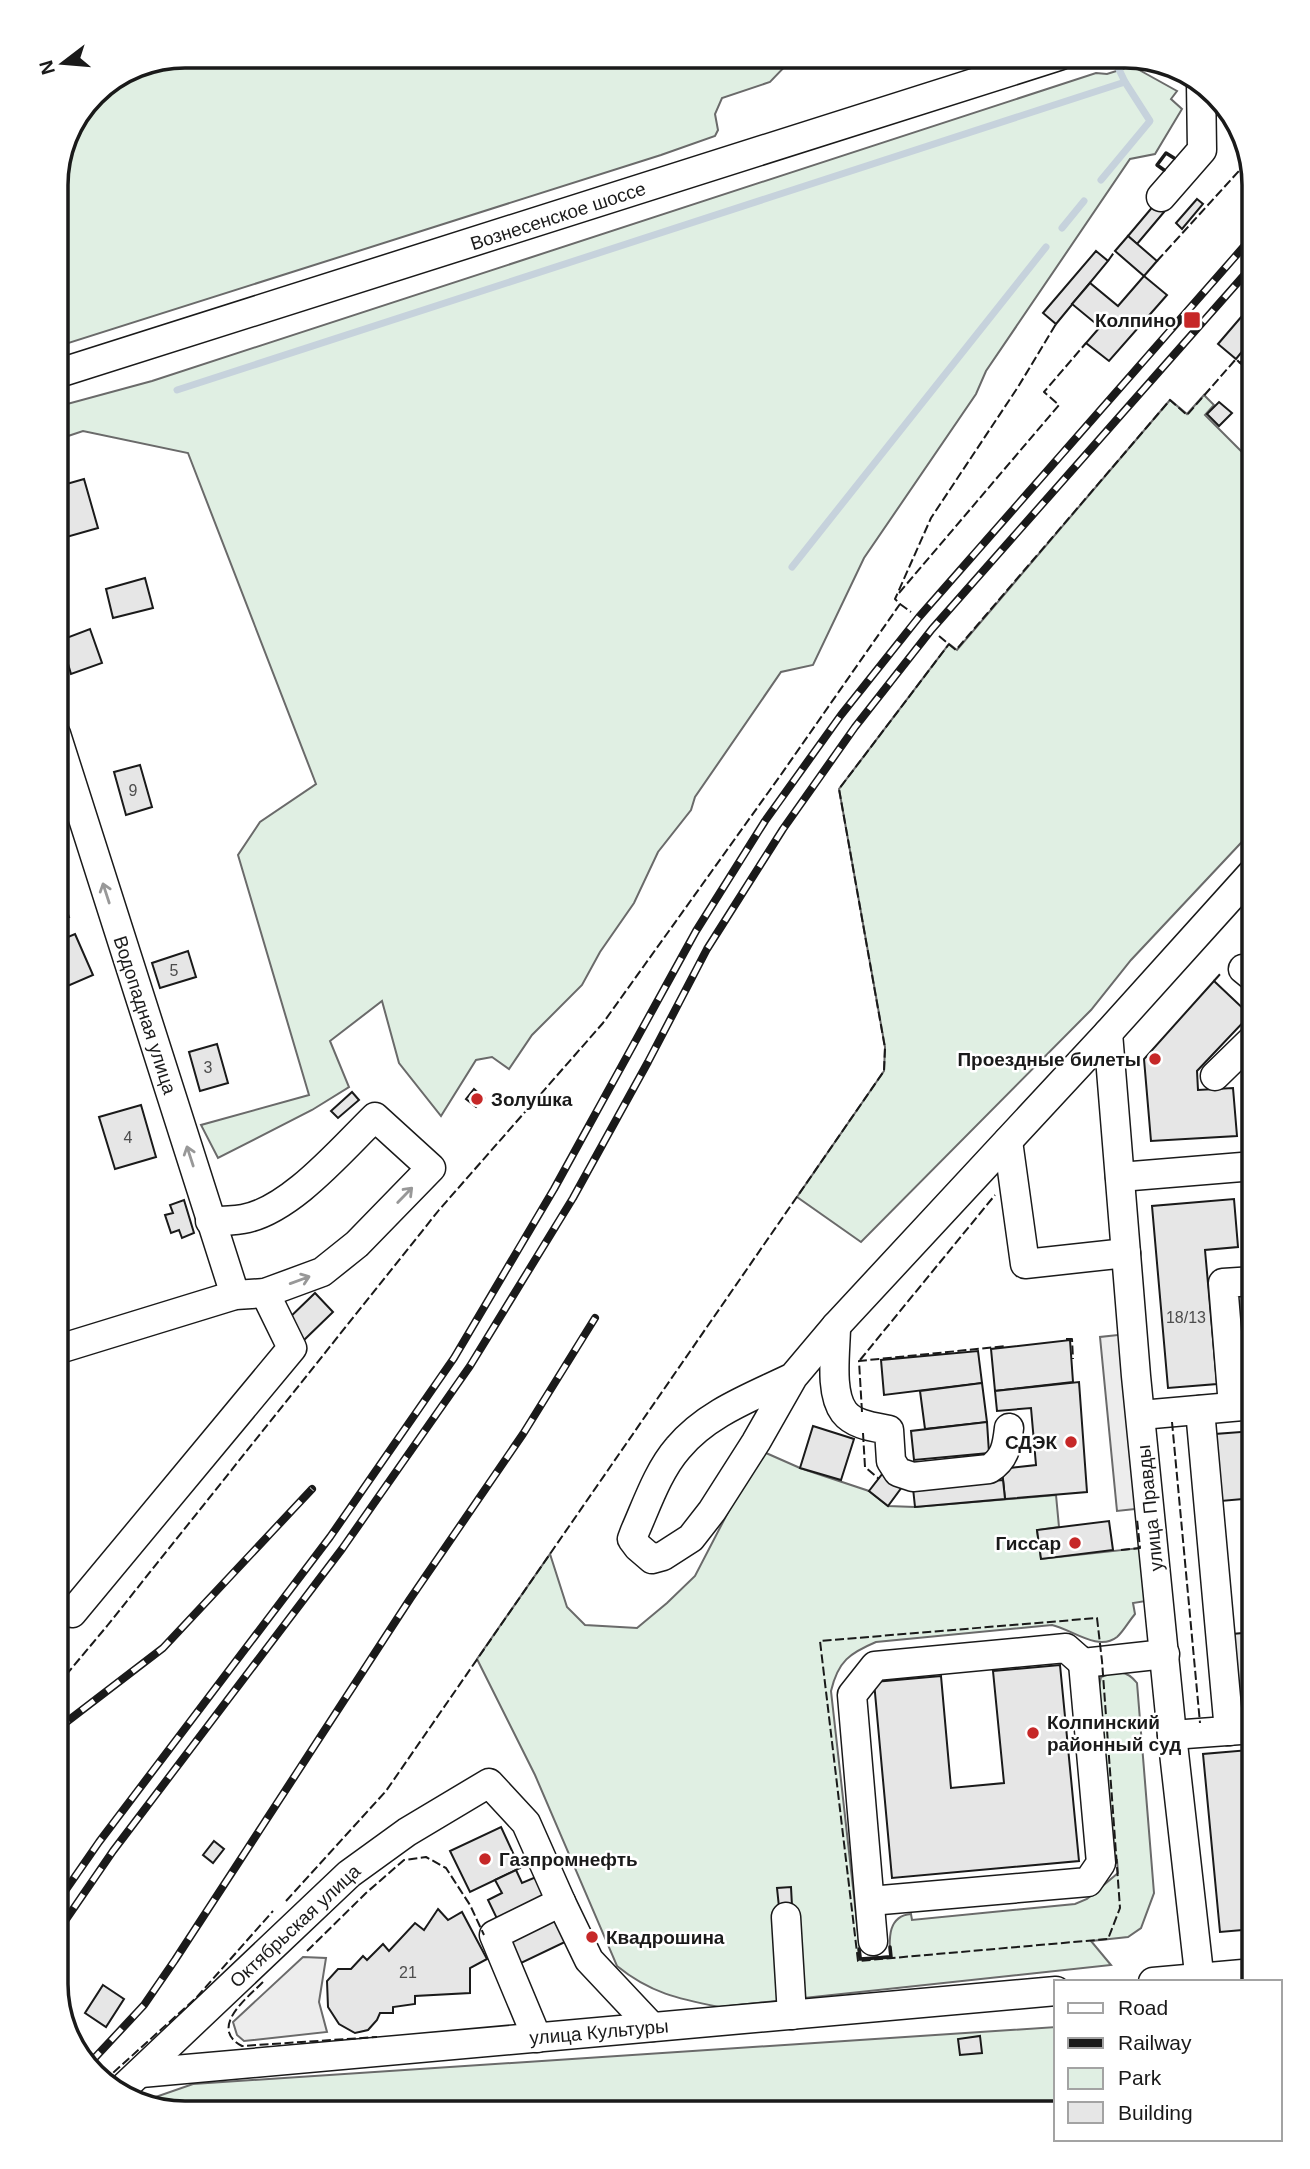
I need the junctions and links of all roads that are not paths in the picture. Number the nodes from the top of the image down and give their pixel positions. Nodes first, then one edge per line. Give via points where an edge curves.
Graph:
1 (1018, 69) edge
2 (1201, 96) edge
3 (1161, 197) dead end
4 (69, 370) edge
5 (69, 774) edge
6 (1242, 884) edge
7 (1108, 1033) junction
8 (1242, 1050) edge
9 (1215, 1076) dead end
10 (1008, 1141) junction
11 (1242, 1167) edge
12 (1120, 1177) junction
13 (210, 1221) junction
14 (1126, 1253) junction
15 (1242, 1282) edge
16 (265, 1293) junction
17 (234, 1295) junction
18 (836, 1326) junction
19 (68, 1346) edge
20 (793, 1377) junction
21 (1242, 1400) edge
22 (1242, 1406) edge
23 (1200, 1409) junction
24 (1140, 1415) junction
25 (1009, 1428) dead end
26 (72, 1613) dead end
27 (1165, 1654) junction
28 (1083, 1663) junction
29 (1242, 1730) edge
30 (1172, 1735) junction
31 (870, 1901) junction
32 (561, 1902) junction
33 (786, 1917) dead end
34 (873, 1941) dead end
35 (1242, 1975) edge
36 (1200, 1980) edge
37 (1054, 1991) edge
38 (792, 2015) junction
39 (652, 2027) junction
40 (537, 2038) junction
41 (141, 2073) junction
42 (127, 2085) edge

1 - 4 street, Вознесенское шоссе
2 - 3 street via 1202,150
13 -> 5 street, Водопадная улица
6 - 7 street
7 - 10 street
7 - 12 street, улица Правды
8 - 9 street
10 - 14 street via 1026,1264
10 - 18 street
11 - 12 street
12 - 14 street, улица Правды
16 -> 13 street via 321,1272 357,1244 431,1168 375,1117 281,1204 245,1219
13 - 17 street, Водопадная улица
14 - 24 street, улица Правды
15 - 21 street via 1223,1283
16 - 17 street
16 - 26 street via 292,1348
17 - 19 street
18 - 20 street
18 - 25 street via 836,1394 845,1413 863,1425 889,1430 891,1461 898,1472 913,1477 989,1469 1007,1450
20 - 20 street via 712,1511 691,1538 652,1559 632,1539 677,1449 711,1417
22 - 23 street
23 - 24 street
23 - 29 street
24 - 27 street, улица Правды
27 - 28 street
27 - 30 street, улица Правды
28 - 31 street via 1101,1863 1087,1882
28 - 31 street via 1066,1648 875,1666 852,1695
29 - 30 street
30 - 36 street, улица Правды
31 - 34 street
32 - 39 street via 589,1960
32 - 40 street via 494,1935
32 - 41 street, Октябрьская улица via 526,1823 489,1783 407,1832 349,1874
33 - 38 street
35 - 36 street
37 - 38 street, улица Культуры
38 - 39 street, улица Культуры
39 - 40 street, улица Культуры
40 - 41 street, улица Культуры
41 - 42 street, Октябрьская улица

